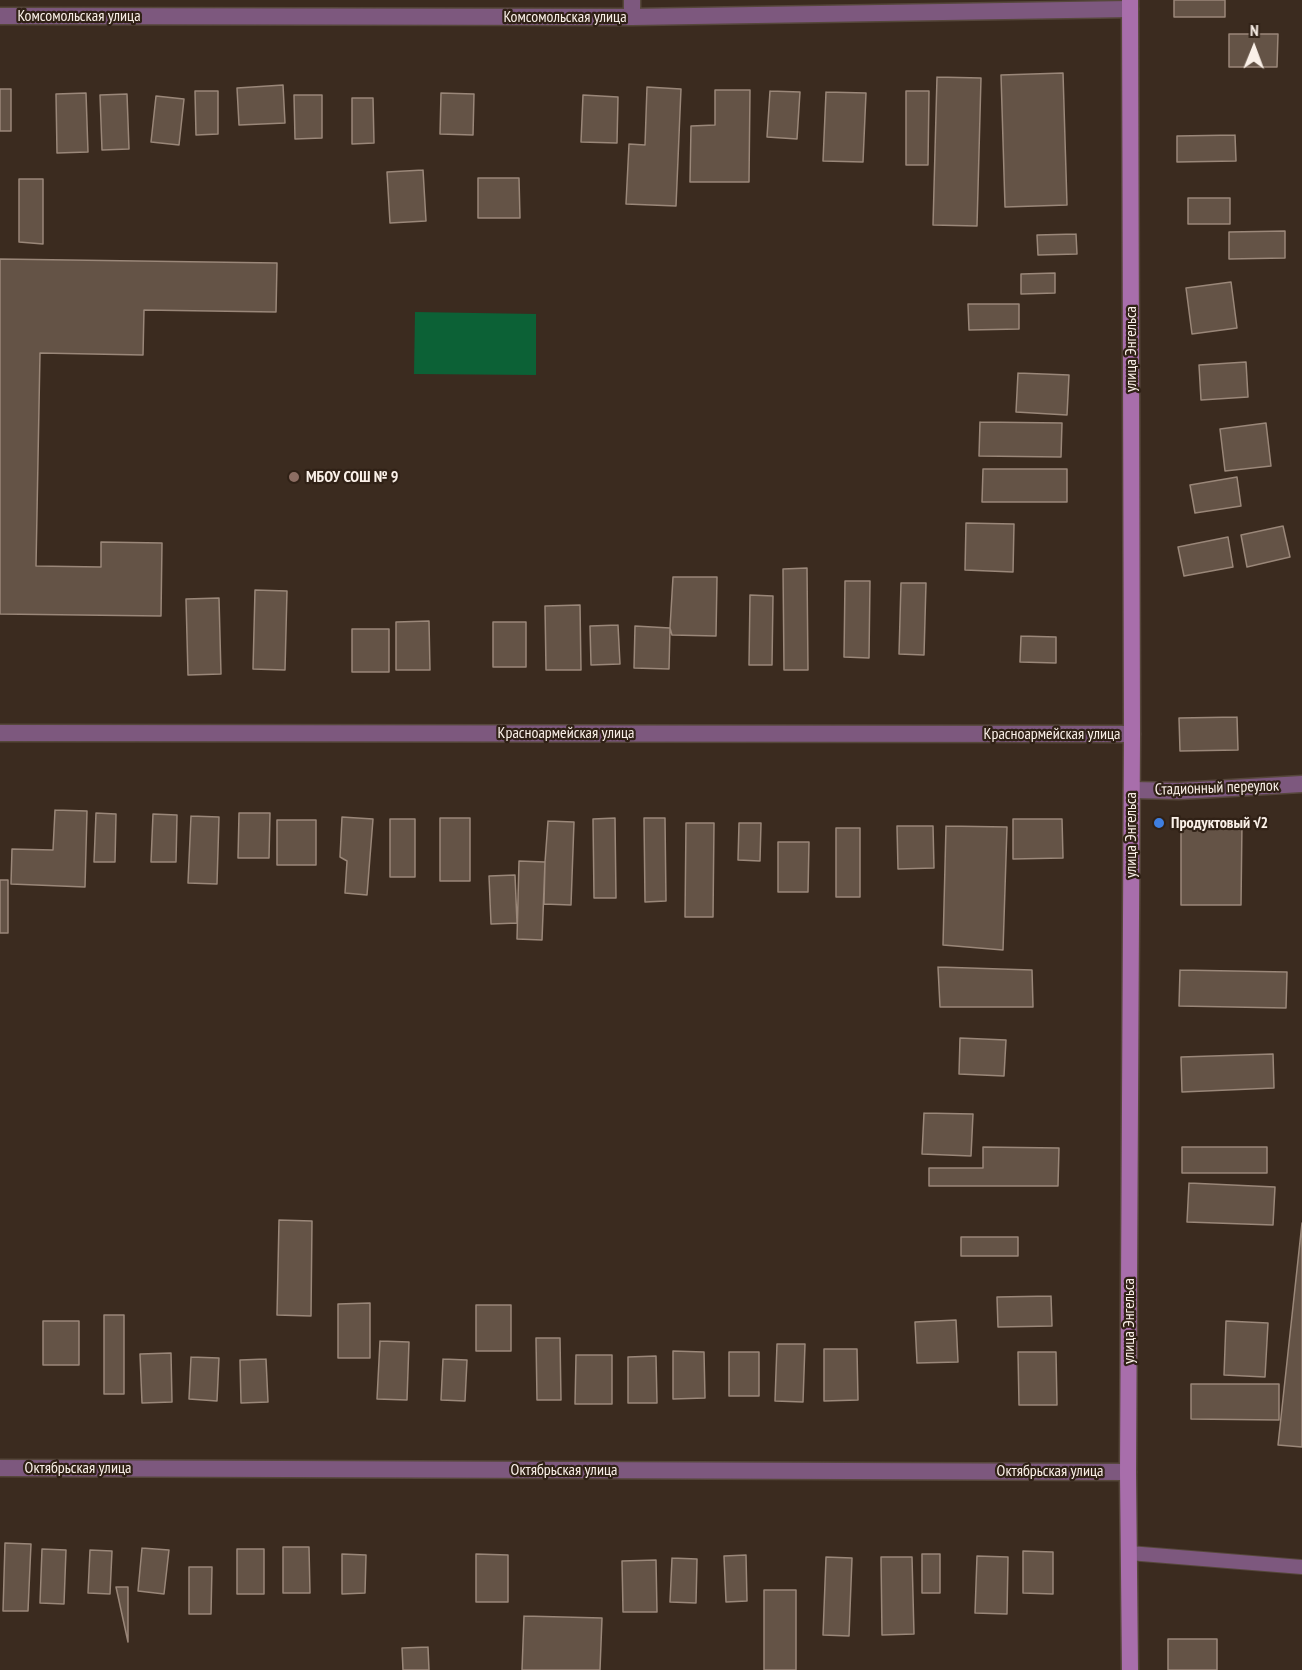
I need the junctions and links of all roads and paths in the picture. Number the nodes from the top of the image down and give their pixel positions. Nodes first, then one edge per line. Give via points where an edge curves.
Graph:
1 (411, 0) edge
2 (632, 0) edge
3 (1130, 4) edge
4 (0, 16) edge
5 (415, 17) junction
6 (632, 17) junction
7 (0, 733) edge
8 (1132, 734) junction
9 (1302, 784) edge
10 (1132, 790) junction
11 (0, 1468) edge
12 (1128, 1472) junction
13 (1129, 1553) junction
14 (1302, 1567) edge
15 (1130, 1670) edge

1 - 5 street
2 - 6 street
3 - 6 street, Комсомольская улица
3 - 8 main road, улица Энгельса
4 - 5 street, Комсомольская улица
5 - 6 street, Комсомольская улица
7 - 8 street, Красноармейская улица
8 - 10 main road, улица Энгельса
9 - 10 street, Стадионный переулок
10 - 12 main road, улица Энгельса
11 - 12 street, Октябрьская улица
12 - 13 main road, улица Энгельса
13 - 14 lane
13 - 15 main road, улица Энгельса

